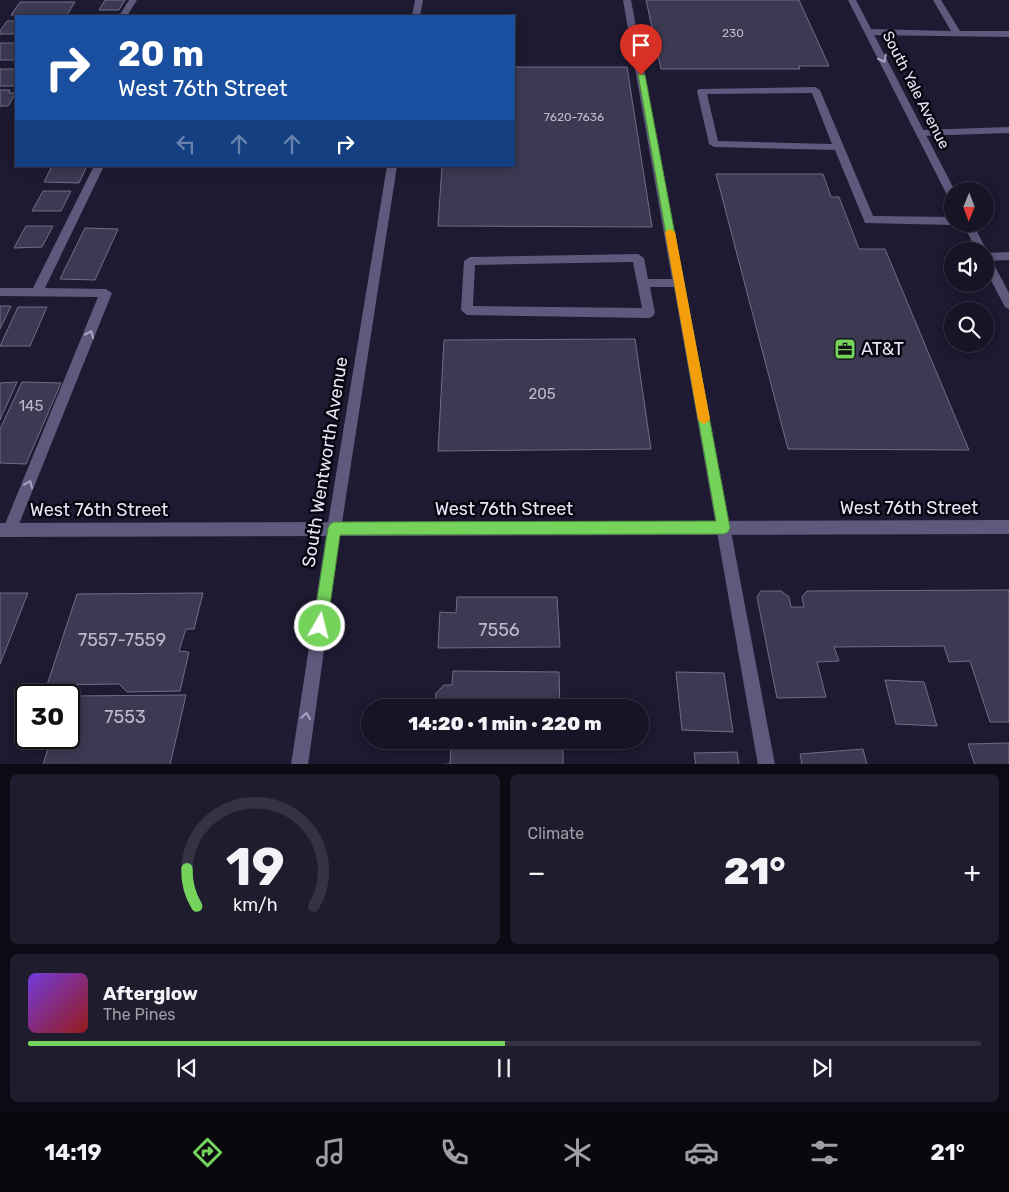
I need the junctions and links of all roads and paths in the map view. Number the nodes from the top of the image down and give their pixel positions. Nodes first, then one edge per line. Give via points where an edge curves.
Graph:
1 (133, 0) edge
2 (419, 0) edge
3 (627, 0) edge
4 (852, 0) edge
5 (937, 0) edge
6 (124, 15) edge
7 (416, 15) edge
8 (869, 32) junction
9 (957, 33) junction
10 (1009, 34) edge
11 (1009, 130) edge
12 (921, 133) junction
13 (839, 146) junction
14 (99, 167) edge
15 (392, 167) edge
16 (946, 182) edge
17 (944, 221) edge
18 (1009, 256) edge
19 (994, 257) edge
20 (994, 275) edge
21 (642, 283) junction
22 (679, 283) junction
23 (0, 292) edge
24 (37, 292) junction
25 (1009, 304) edge
26 (1009, 526) edge
27 (334, 528) junction
28 (724, 528) junction
29 (5, 530) edge
30 (299, 764) edge
31 (767, 764) edge

1 - 6 street
2 - 7 street
3 - 22 street
4 - 8 street, South Yale Avenue
5 - 9 street
8 - 9 street
8 -> 12 street, South Yale Avenue
9 - 10 street
11 - 12 street
12 - 16 street, South Yale Avenue
13 - 13 street via 815,90 702,91 714,144
13 - 17 street via 869,220
14 - 24 street
15 - 27 street, South Wentworth Avenue
18 - 19 street
20 - 25 street
21 - 21 street via 638,258 470,261 467,310 649,313
21 - 22 street
22 - 28 street
23 - 24 street
29 -> 24 street via 106,293
26 - 28 street, West 76th Street
27 - 28 street, West 76th Street
27 - 29 street, West 76th Street
30 -> 27 street, South Wentworth Avenue
28 - 31 street

